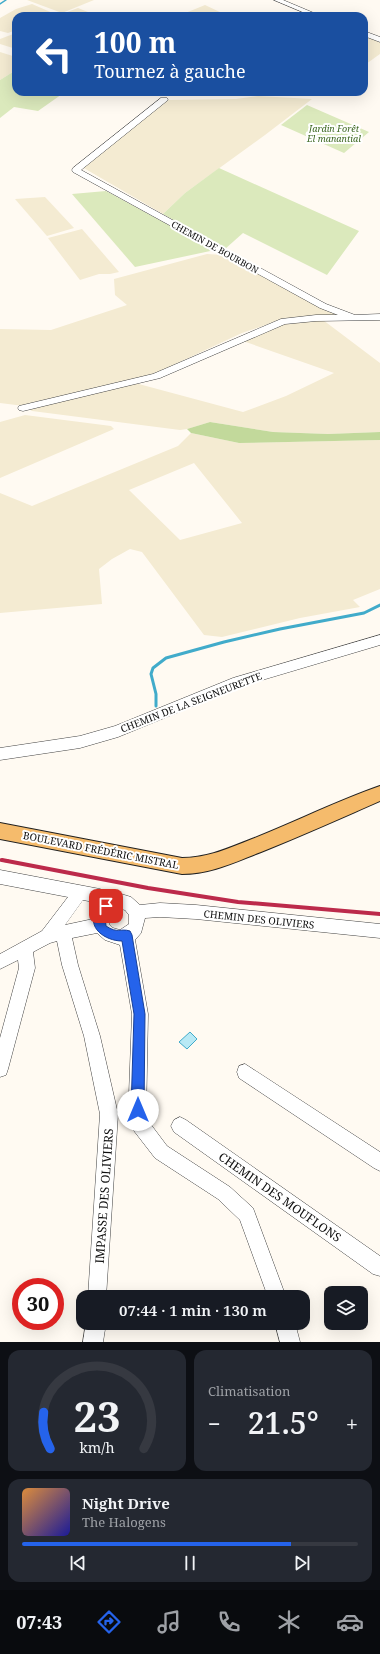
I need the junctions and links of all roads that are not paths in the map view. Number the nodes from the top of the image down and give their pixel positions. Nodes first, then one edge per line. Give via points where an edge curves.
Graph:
1 (277, 0) edge
2 (308, 12) edge
3 (368, 35) edge
4 (380, 40) edge
5 (164, 100) dead end
6 (353, 317) junction
7 (380, 317) edge
8 (23, 408) dead end
9 (380, 640) edge
10 (0, 754) edge
11 (380, 792) edge
12 (0, 830) edge
13 (0, 877) edge
14 (78, 892) junction
15 (111, 903) junction
16 (137, 912) junction
17 (100, 925) junction
18 (380, 931) edge
19 (64, 933) junction
20 (126, 935) junction
21 (47, 936) junction
22 (25, 950) junction
23 (0, 962) edge
24 (0, 1069) edge
25 (245, 1072) dead end
26 (180, 1126) dead end
27 (380, 1162) edge
28 (380, 1267) edge
29 (97, 1290) edge
30 (275, 1290) edge
31 (95, 1330) edge
32 (287, 1330) edge
33 (93, 1342) edge
34 (290, 1342) edge

1 - 2 street
3 - 4 street
5 - 6 street, CHEMIN DE BOURBON via 76,170 322,306
6 - 7 street
6 - 8 street via 284,321 156,376
9 - 10 street, CHEMIN DE LA SEIGNEURETTE via 238,682 118,731 80,742
11 - 12 main road, BOULEVARD FRÉDÉRIC MISTRAL via 286,834 212,863 197,866 182,866
13 - 14 street
14 - 15 street via 100,896
14 - 21 street via 76,899
15 - 16 street via 126,902
15 - 17 street via 102,910
16 - 18 street, CHEMIN DES OLIVIERS via 196,912
16 - 20 street via 138,921 134,929
17 - 19 street
17 - 20 street via 116,937
19 - 21 street
19 - 29 street, IMPASSE DES OLIVIERS via 70,965 92,1036 109,1114
20 - 30 street via 140,1014 138,1121 161,1152 224,1194 246,1214
21 - 22 street
22 - 23 street
22 - 24 street via 27,968
25 - 27 street
26 - 28 street, CHEMIN DES MOUFLONS
31 - 33 street
32 - 34 street

